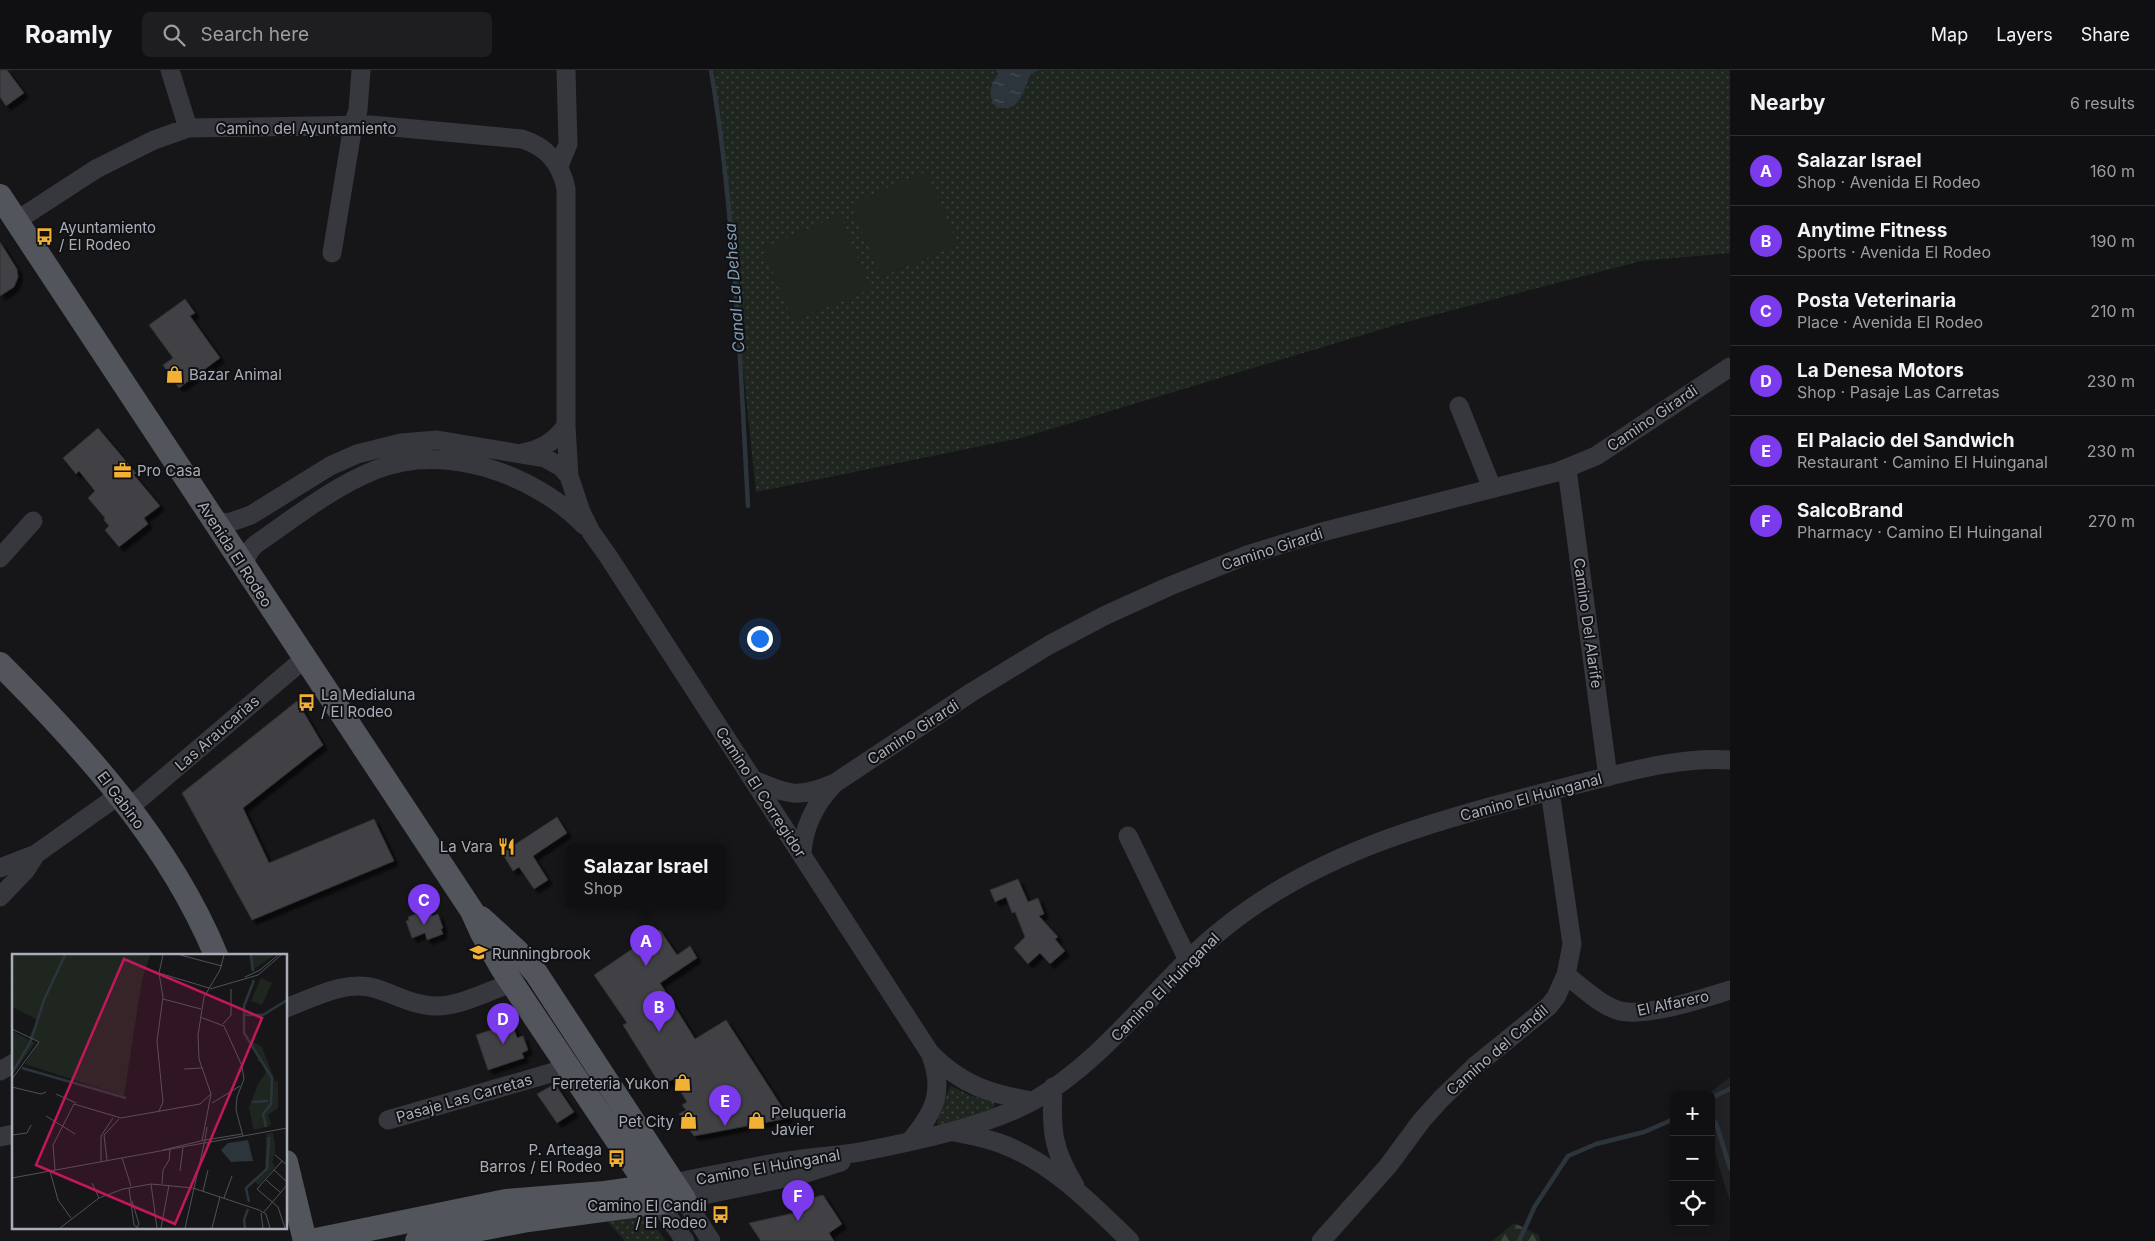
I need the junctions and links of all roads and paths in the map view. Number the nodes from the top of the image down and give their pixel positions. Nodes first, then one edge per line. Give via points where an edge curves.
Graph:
1 (170, 70) edge
2 (361, 70) edge
3 (566, 70) edge
4 (353, 125) junction
5 (188, 128) junction
6 (559, 166) junction
7 (0, 196) edge
8 (16, 221) junction
9 (332, 252) dead end
10 (1730, 367) edge
11 (1459, 406) dead end
12 (566, 426) junction
13 (520, 453) junction
14 (1567, 469) junction
15 (569, 476) junction
16 (1492, 488) junction
17 (241, 520) junction
18 (33, 521) dead end
19 (215, 523) junction
20 (591, 532) junction
21 (256, 544) junction
22 (0, 558) edge
23 (242, 566) junction
24 (304, 658) junction
25 (0, 664) edge
26 (1730, 760) edge
27 (1608, 777) junction
28 (754, 780) junction
29 (835, 783) junction
30 (1550, 791) junction
31 (124, 802) junction
32 (1128, 836) dead end
33 (36, 854) junction
34 (802, 854) junction
35 (0, 868) edge
36 (0, 897) edge
37 (472, 911) junction
38 (210, 953) edge
39 (1188, 960) junction
40 (1566, 976) junction
41 (512, 983) junction
42 (1730, 990) edge
43 (288, 1007) edge
44 (930, 1053) junction
45 (12, 1064) edge
46 (568, 1068) junction
47 (0, 1071) edge
48 (964, 1081) junction
49 (1053, 1087) junction
50 (938, 1094) junction
51 (1032, 1101) junction
52 (388, 1120) dead end
53 (951, 1131) junction
54 (910, 1141) junction
55 (1054, 1142) junction
56 (1023, 1154) junction
57 (288, 1170) edge
58 (679, 1191) junction
59 (1078, 1191) junction
60 (654, 1195) junction
61 (305, 1241) edge
62 (311, 1241) edge
63 (417, 1241) edge
64 (685, 1241) edge
65 (712, 1241) edge
66 (1130, 1241) edge
67 (1321, 1241) edge

1 - 5 street
2 - 4 street via 358,110
3 - 6 street via 568,144
4 - 5 street, Camino del Ayuntamiento
4 - 6 street, Camino del Ayuntamiento via 522,139 542,148
4 - 9 street
5 - 8 street, Camino del Ayuntamiento via 154,140 96,169
6 - 12 street, Camino del Ayuntamiento via 567,198
7 - 8 main road, Avenida El Rodeo
8 - 19 main road, Avenida El Rodeo
10 - 14 street, Camino Girardi via 1596,456
11 - 16 street
12 - 13 street via 548,444
12 - 15 street, Camino del Ayuntamiento
13 - 15 street via 552,462
13 - 17 street via 437,440 384,446 338,462
14 - 16 street, Camino Girardi
14 - 27 street, Camino Del Alarife
15 - 20 street, Camino El Corregidor
16 - 29 street, Camino Girardi via 1282,544 1138,600 1016,664
17 - 19 street
17 - 21 street via 247,520 256,528
18 - 22 street
19 - 23 main road, Avenida El Rodeo
20 - 21 street, Camino El Corregidor via 560,505 518,479 450,461 412,461 355,478
20 - 28 street, Camino El Corregidor
21 - 23 street, Camino El Corregidor
23 - 24 main road, Avenida El Rodeo
24 - 31 street, Las Araucarias
24 - 37 main road, Avenida El Rodeo
25 - 31 main road, El Gabino via 67,733
26 - 27 street, Camino El Huinganal via 1688,761
27 - 30 street, Camino El Huinganal
28 - 29 street, Camino Girardi via 773,789 799,794
28 - 34 street, Camino El Corregidor
29 - 34 street, Camino Girardi via 819,801 809,822
30 - 39 street, Camino El Huinganal via 1417,827 1348,854 1296,880 1248,910
30 - 40 street, Camino del Candil via 1572,944
31 - 33 street, Las Araucarias
31 - 38 main road, El Gabino via 172,873
32 - 39 street
33 - 35 street, Las Araucarias
33 - 36 street, Las Araucarias
34 - 44 street, Camino El Corregidor
37 - 41 main road, Avenida El Rodeo
37 - 58 main road, Avenida El Rodeo via 517,951 536,973
39 - 49 street, Camino El Huinganal via 1100,1052
40 - 42 street, El Alfarero via 1608,1006 1624,1012 1658,1008
40 - 67 street, Camino del Candil via 1549,1006 1440,1099 1388,1166
41 - 43 street via 444,1005 420,1004 359,986 344,987
41 - 46 main road, Avenida El Rodeo
44 - 48 street, Camino El Corregidor
44 - 50 street, Camino El Corregidor via 937,1073
45 - 47 street
46 - 52 street, Pasaje Las Carretas
46 - 60 main road, Avenida El Rodeo
48 - 50 street via 950,1080
48 - 51 street, Camino El Corregidor via 1000,1096
49 - 51 street, Camino El Huinganal
49 - 55 street
50 - 54 street, Camino El Corregidor via 928,1118
51 - 53 street, Camino El Huinganal
53 - 54 street, Camino El Huinganal
53 - 56 street via 990,1140
54 - 58 street, Camino El Huinganal via 862,1152 773,1164
55 - 56 street via 1042,1155
55 - 59 street via 1062,1165
56 - 59 street
57 - 61 main road
58 - 60 main road
58 - 65 street, Avenida El Rodeo
59 - 66 street
60 - 62 main road via 506,1201
60 - 63 main road
60 - 64 street, Avenida El Rodeo

